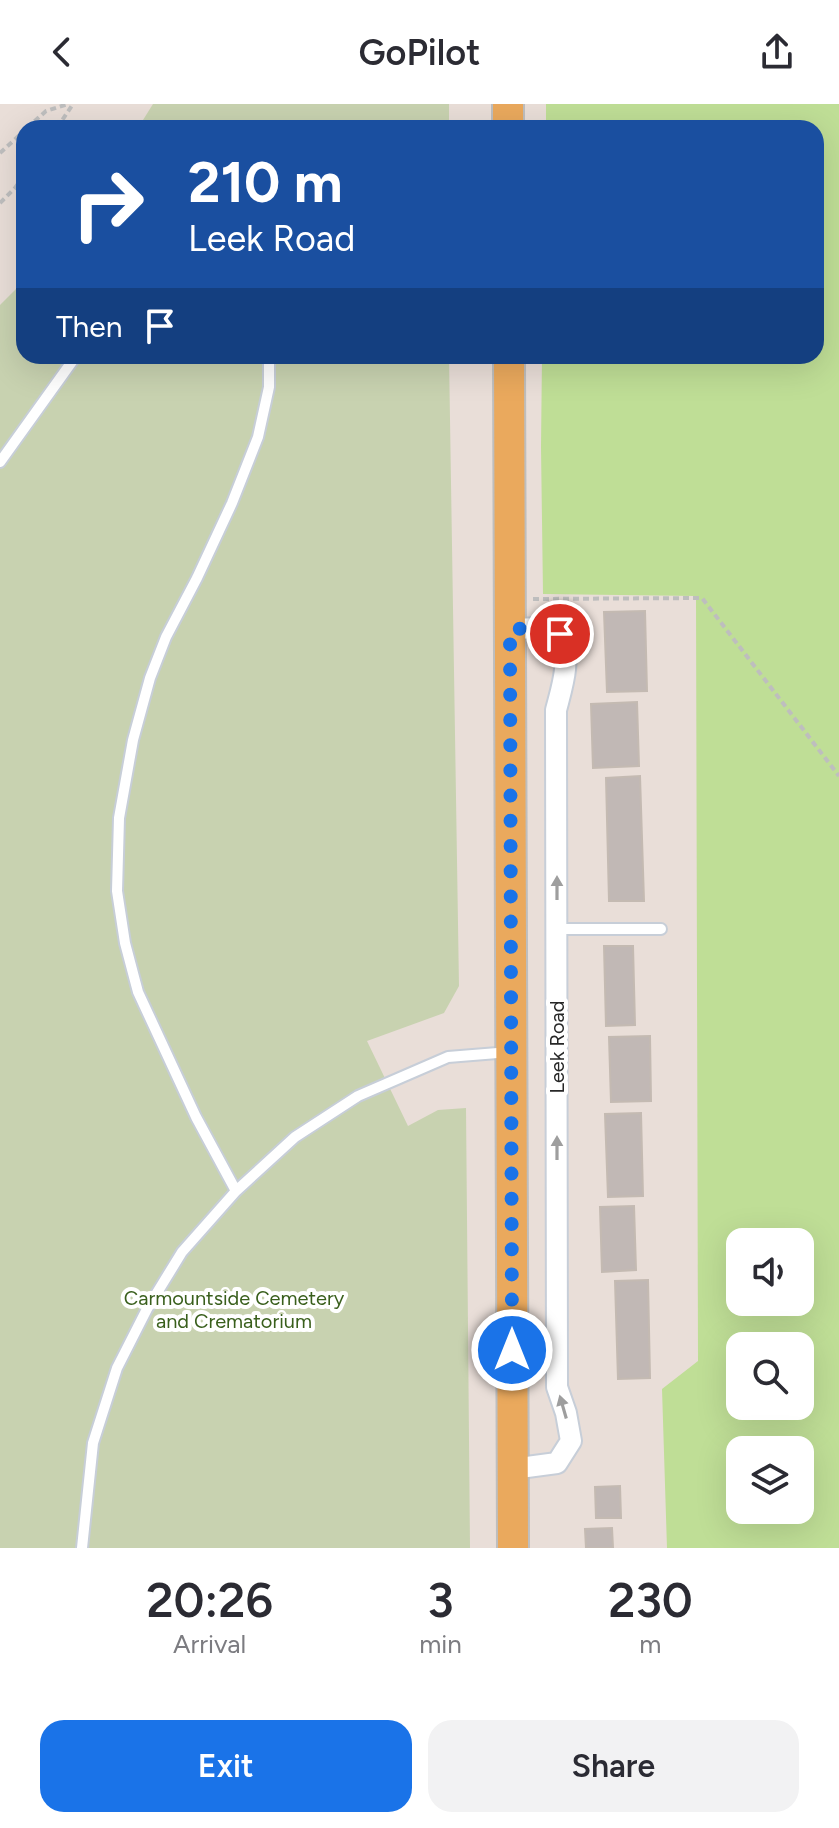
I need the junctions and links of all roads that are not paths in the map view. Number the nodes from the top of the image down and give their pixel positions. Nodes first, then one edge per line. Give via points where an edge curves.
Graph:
1 (70, 364) edge
2 (269, 364) edge
3 (509, 364) edge
4 (0, 462) edge
5 (510, 614) junction
6 (557, 929) junction
7 (661, 929) dead end
8 (511, 1052) junction
9 (236, 1191) junction
10 (512, 1469) junction
11 (82, 1548) edge
12 (513, 1548) edge

1 - 4 lane
2 - 9 lane via 258,437 150,678 119,818 117,891 138,992
3 - 5 main road
6 -> 5 street, Leek Road via 556,710 567,650 560,634
5 - 8 main road
6 - 7 lane
10 -> 6 street, Leek Road via 557,1463 571,1441 557,1387
8 - 9 lane via 448,1057 358,1096 295,1137
8 - 10 main road
9 - 11 lane via 182,1252 117,1368 93,1443
10 - 12 main road

